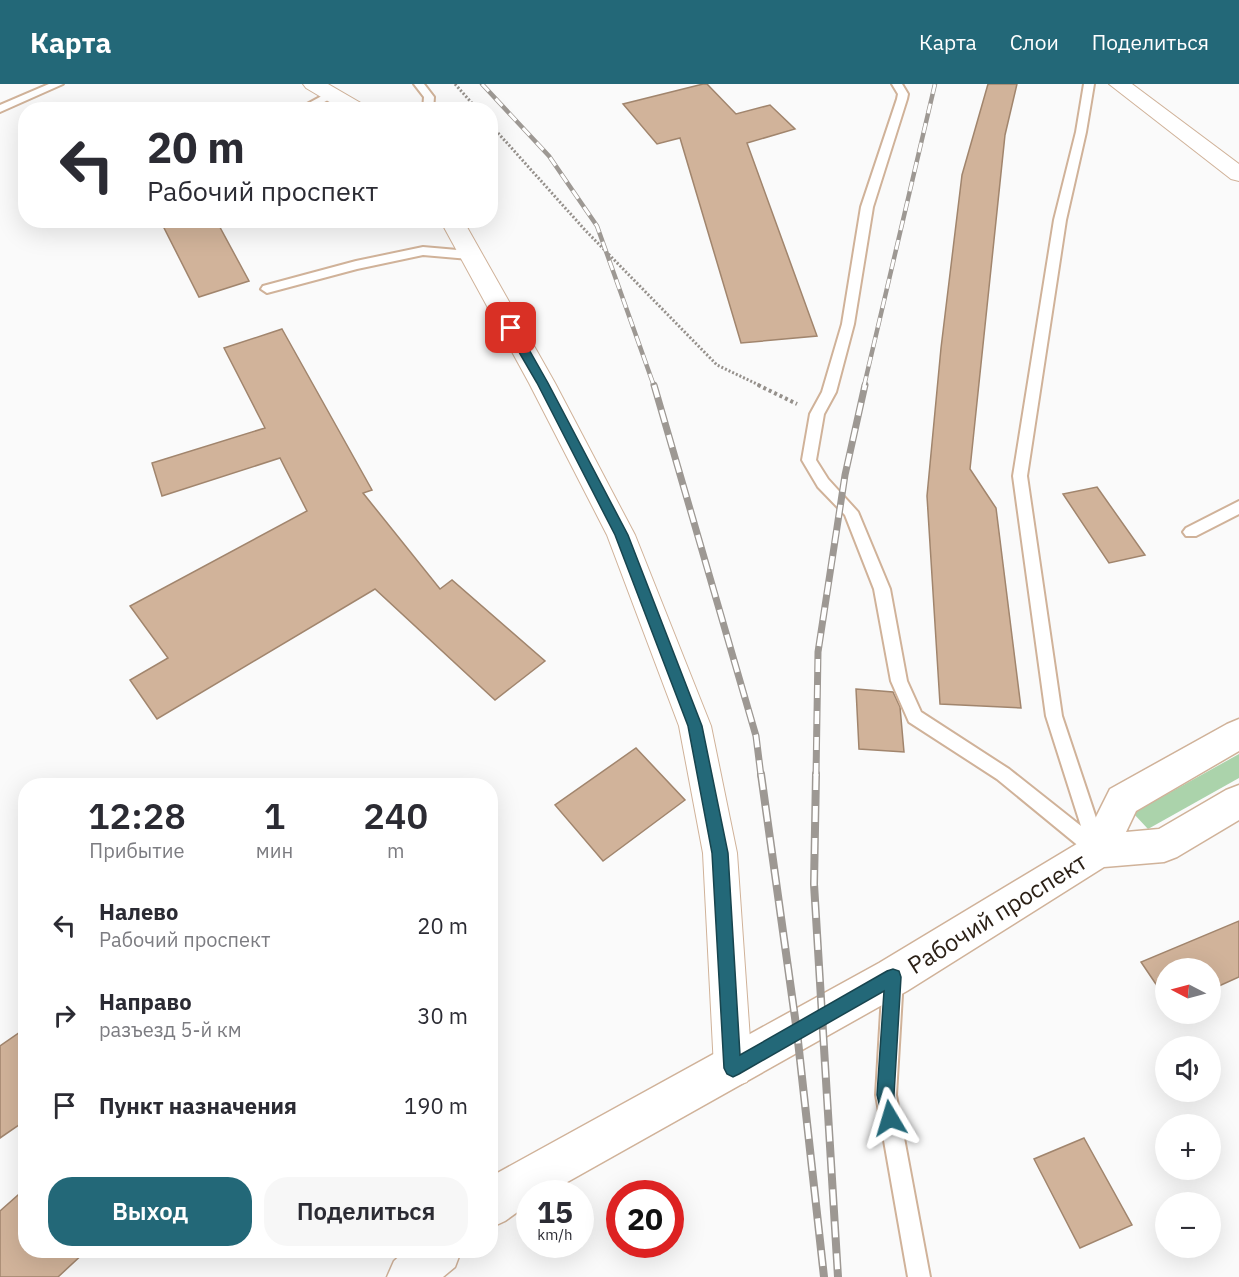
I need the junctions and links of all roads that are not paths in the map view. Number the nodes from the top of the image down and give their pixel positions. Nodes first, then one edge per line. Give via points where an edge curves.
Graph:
1 (58, 84) edge
2 (419, 84) edge
3 (897, 84) edge
4 (1089, 84) edge
5 (1119, 84) edge
6 (322, 89) edge
7 (309, 102) edge
8 (345, 102) edge
9 (429, 102) edge
10 (0, 109) edge
11 (1239, 174) edge
12 (455, 228) edge
13 (469, 255) junction
14 (267, 289) dead end
15 (1239, 507) edge
16 (1191, 531) dead end
17 (1239, 734) edge
18 (1239, 801) edge
19 (1098, 851) junction
20 (893, 977) junction
21 (733, 1068) junction
22 (498, 1200) edge
23 (432, 1258) edge
24 (410, 1277) edge
25 (919, 1277) edge

1 - 10 lane
2 - 9 lane
3 - 19 lane via 902,99 867,207 848,324 829,392 817,414 809,460 823,483 851,512 882,589 899,681 915,717 1003,774
4 - 19 lane via 1060,220 1020,476 1054,716
5 - 11 street
6 - 7 lane
6 - 8 street
12 - 13 street
13 - 14 lane via 423,251
13 - 21 street via 542,383 621,535 695,726 720,853
15 - 16 lane
17 - 19 street, Рабочий проспект via 1123,800
18 - 19 street, Рабочий проспект via 1164,845
19 - 20 street, Рабочий проспект
20 - 21 street, Рабочий проспект
20 - 25 lane via 886,1095
21 - 22 street, Рабочий проспект
23 - 24 street

